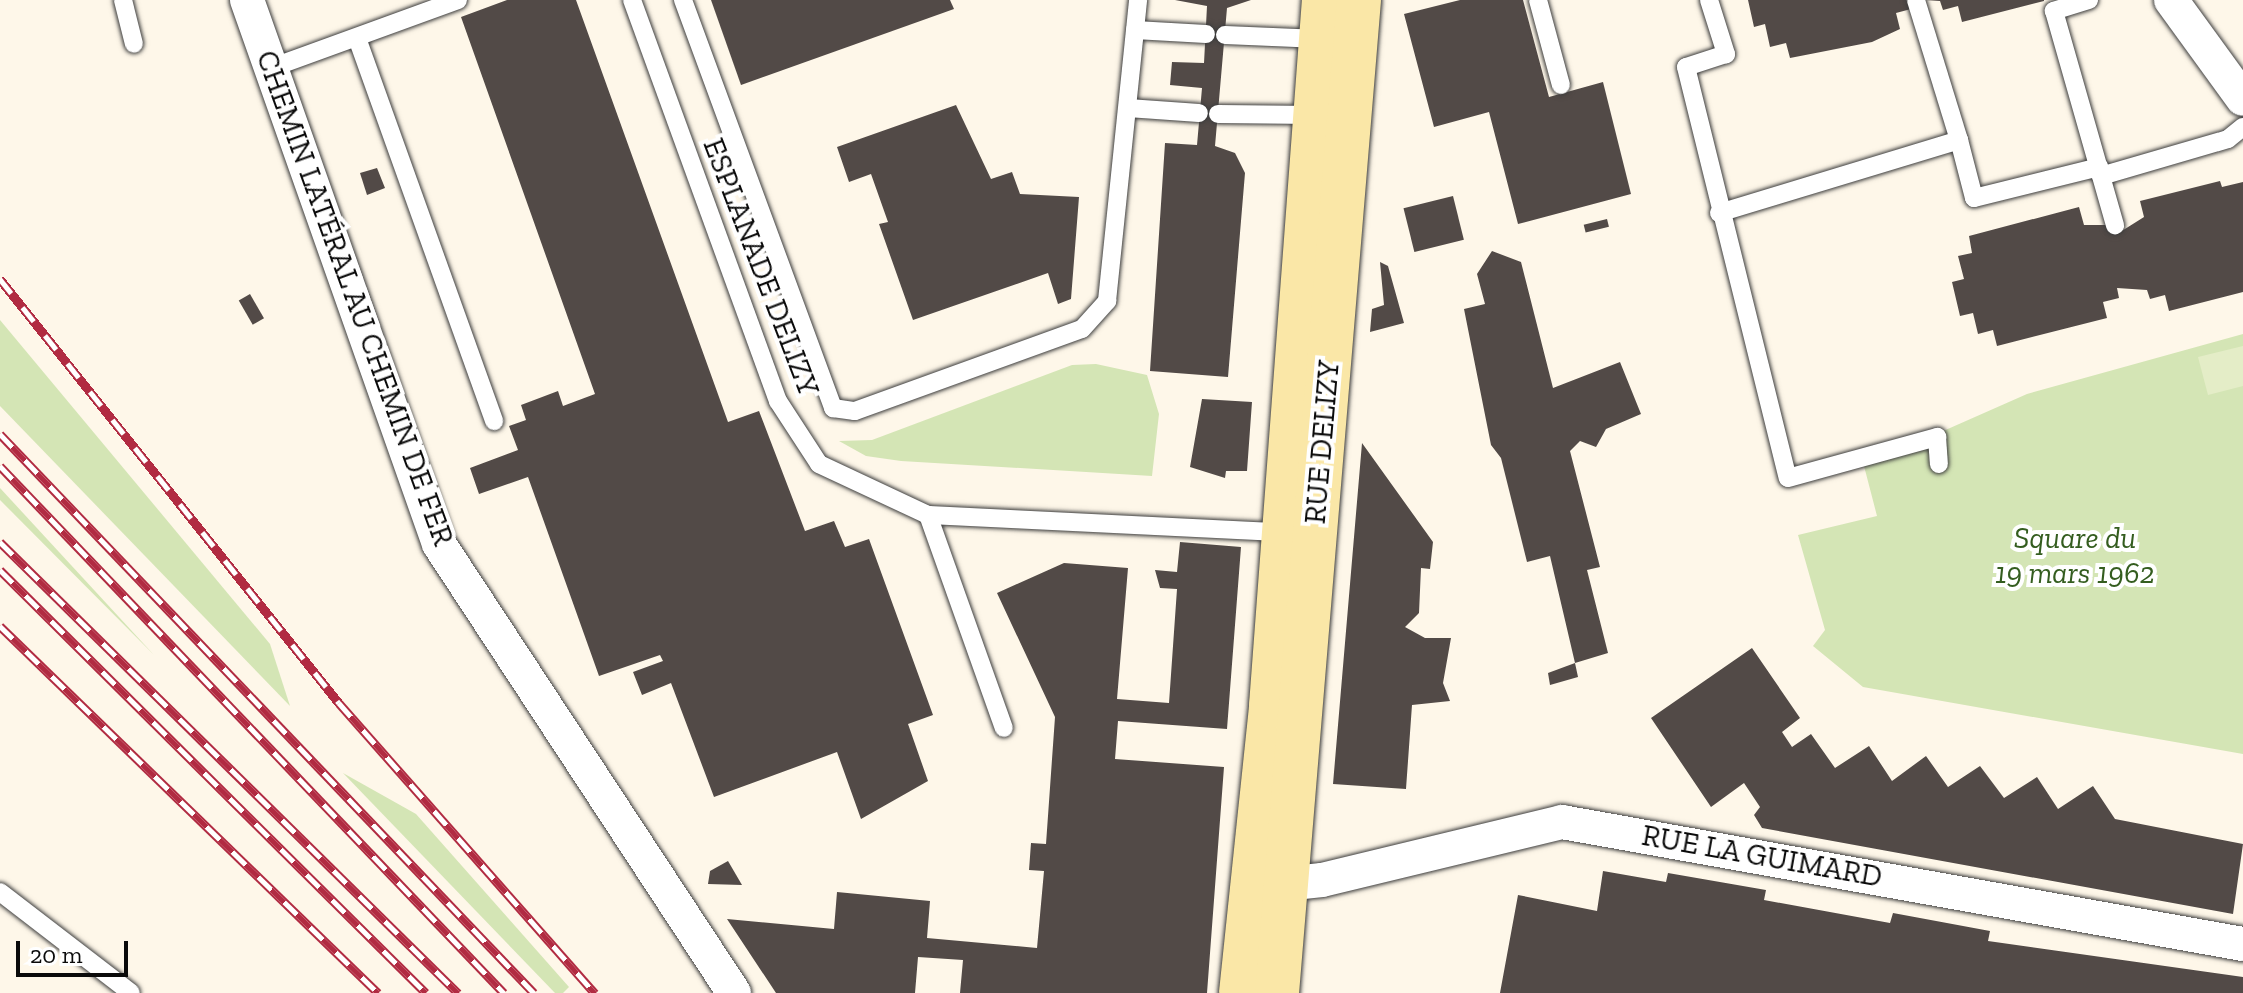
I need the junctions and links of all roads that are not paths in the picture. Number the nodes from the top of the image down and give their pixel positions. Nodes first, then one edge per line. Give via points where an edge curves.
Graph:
1 (123, 0) edge
2 (247, 0) edge
3 (458, 0) edge
4 (632, 0) edge
5 (683, 0) edge
6 (1138, 0) edge
7 (1359, 0) edge
8 (1538, 0) edge
9 (1709, 0) edge
10 (1916, 0) edge
11 (2089, 0) edge
12 (2171, 0) edge
13 (1322, 20) edge
14 (1135, 30) junction
15 (357, 38) junction
16 (134, 44) dead end
17 (271, 68) junction
18 (1561, 85) dead end
19 (2243, 99) edge
20 (1128, 108) junction
21 (1315, 115) junction
22 (2243, 127) edge
23 (1959, 140) junction
24 (2100, 172) junction
25 (1719, 213) junction
26 (2115, 225) dead end
27 (494, 421) dead end
28 (1939, 464) dead end
29 (928, 515) junction
30 (1280, 532) junction
31 (1271, 706) junction
32 (1004, 728) dead end
33 (1284, 884) junction
34 (0, 892) edge
35 (2243, 944) edge
36 (131, 993) edge
37 (734, 993) edge
38 (1241, 993) edge
39 (1277, 993) edge

1 - 16 lane
2 - 17 street, CHEMIN LATÉRAL AU CHEMIN DE FER
3 - 15 lane
4 - 29 lane, ESPLANADE DELIZY via 778,401 819,464
5 - 20 lane via 833,408 855,411 1082,329 1107,301
6 - 14 lane
7 - 33 main road, RUE DELIZY
8 - 18 lane
9 - 25 lane via 1726,54 1686,67
10 - 23 lane
11 - 24 lane via 2054,11
12 - 19 street
13 - 14 lane via 1215,34
13 - 21 main road, RUE DELIZY
14 - 20 lane
15 - 17 lane
15 - 27 lane
17 - 37 street, CHEMIN LATÉRAL AU CHEMIN DE FER via 439,544
20 - 21 lane
21 - 30 main road, RUE DELIZY
22 - 24 lane via 2228,139
23 - 24 lane via 1974,198
23 - 25 lane
24 - 26 lane
25 - 28 lane via 1788,478 1937,437
29 - 30 lane, ESPLANADE DELIZY
29 - 32 lane
30 - 31 main road, RUE DELIZY
31 - 33 street, RUE DELIZY via 1283,723 1270,871
31 - 38 main road, RUE DELIZY
33 - 35 street, RUE LA GUIMARD via 1562,822
33 - 39 main road, RUE DELIZY
34 - 36 lane

